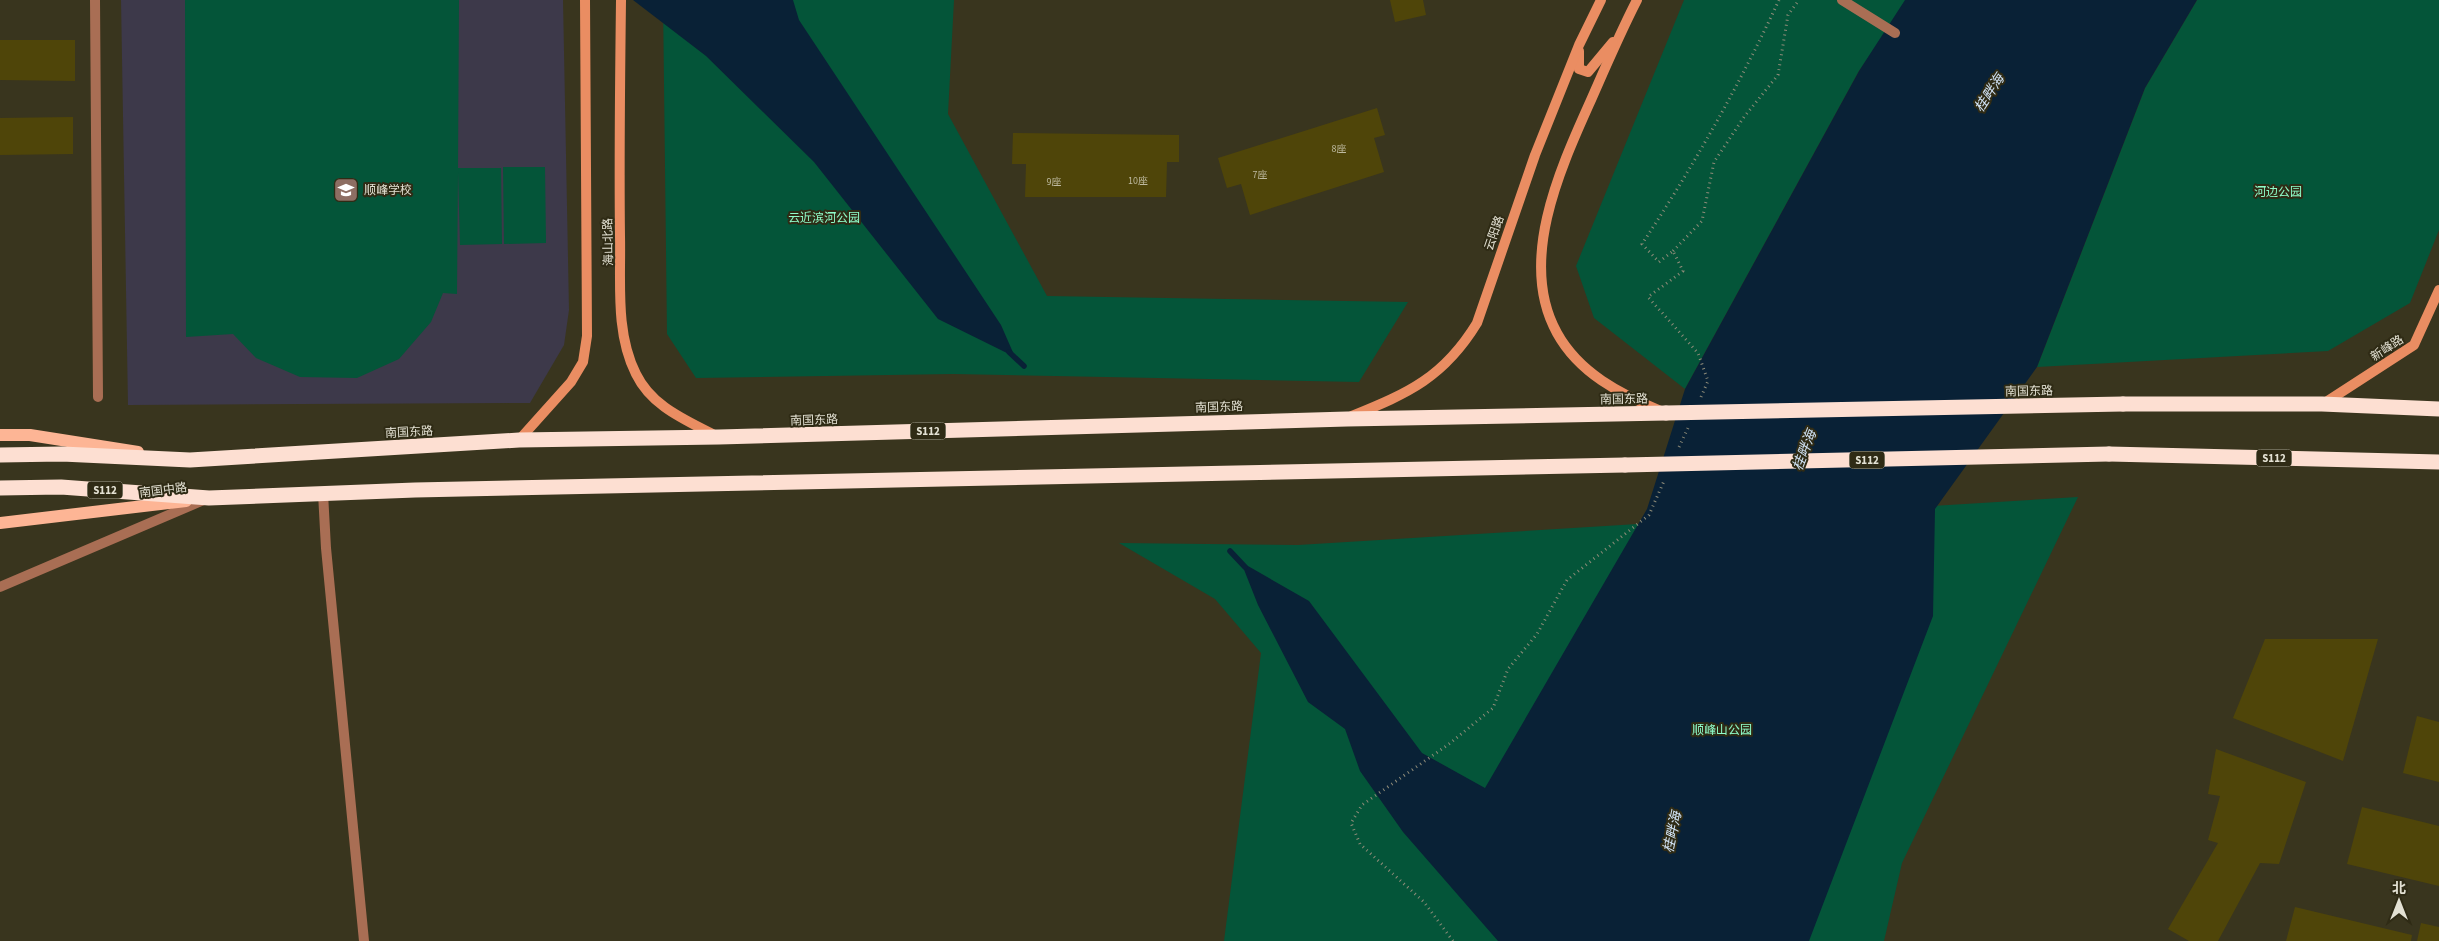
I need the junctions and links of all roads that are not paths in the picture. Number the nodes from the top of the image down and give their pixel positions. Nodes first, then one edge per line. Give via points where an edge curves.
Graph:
1 (95, 0) edge
2 (586, 0) edge
3 (1601, 0) edge
4 (1637, 0) edge
5 (1842, 0) edge
6 (621, 1) edge
7 (1620, 33) junction
8 (1895, 33) dead end
9 (1580, 45) junction
10 (2439, 290) edge
11 (98, 397) dead end
12 (2322, 404) junction
13 (2439, 409) edge
14 (1666, 413) junction
15 (1347, 418) junction
16 (0, 435) edge
17 (719, 437) junction
18 (519, 440) junction
19 (0, 455) edge
20 (190, 460) junction
21 (2439, 462) edge
22 (0, 488) edge
23 (323, 493) junction
24 (209, 498) junction
25 (0, 523) edge
26 (0, 586) edge
27 (364, 941) edge

1 - 11 street
2 - 18 street, 海山北路 via 587,336 582,362 572,382
3 - 9 street, 云阳路
4 - 7 street
5 - 8 street
6 - 17 street, 海山北路 via 620,220 625,344 636,375 654,399 672,414
7 - 9 street via 1588,72 1580,69
7 - 14 street via 1548,210 1542,274 1546,304 1557,332 1582,365 1625,396
9 - 15 street, 云阳路 via 1535,155 1486,300 1465,344 1450,362 1423,383 1390,401
10 - 12 street, 新峰路 via 2414,345
12 - 13 highway, 南国东路 / S112
12 - 14 highway, 南国东路 / S112, bridge via 2123,404
14 - 15 highway, 南国东路 / S112
15 - 17 highway, 南国东路 / S112
16 - 20 main road, S112 via 30,435
17 - 18 highway, 南国东路 / S112
18 - 20 highway, 南国东路 / S112
19 - 20 highway, 南国东路 / S112 via 62,454
21 - 23 highway, S112, bridge via 2109,454
22 - 24 highway, S112 via 61,487
23 - 24 highway, S112
23 - 27 street
24 - 25 main road, 南国中路
24 - 26 street

